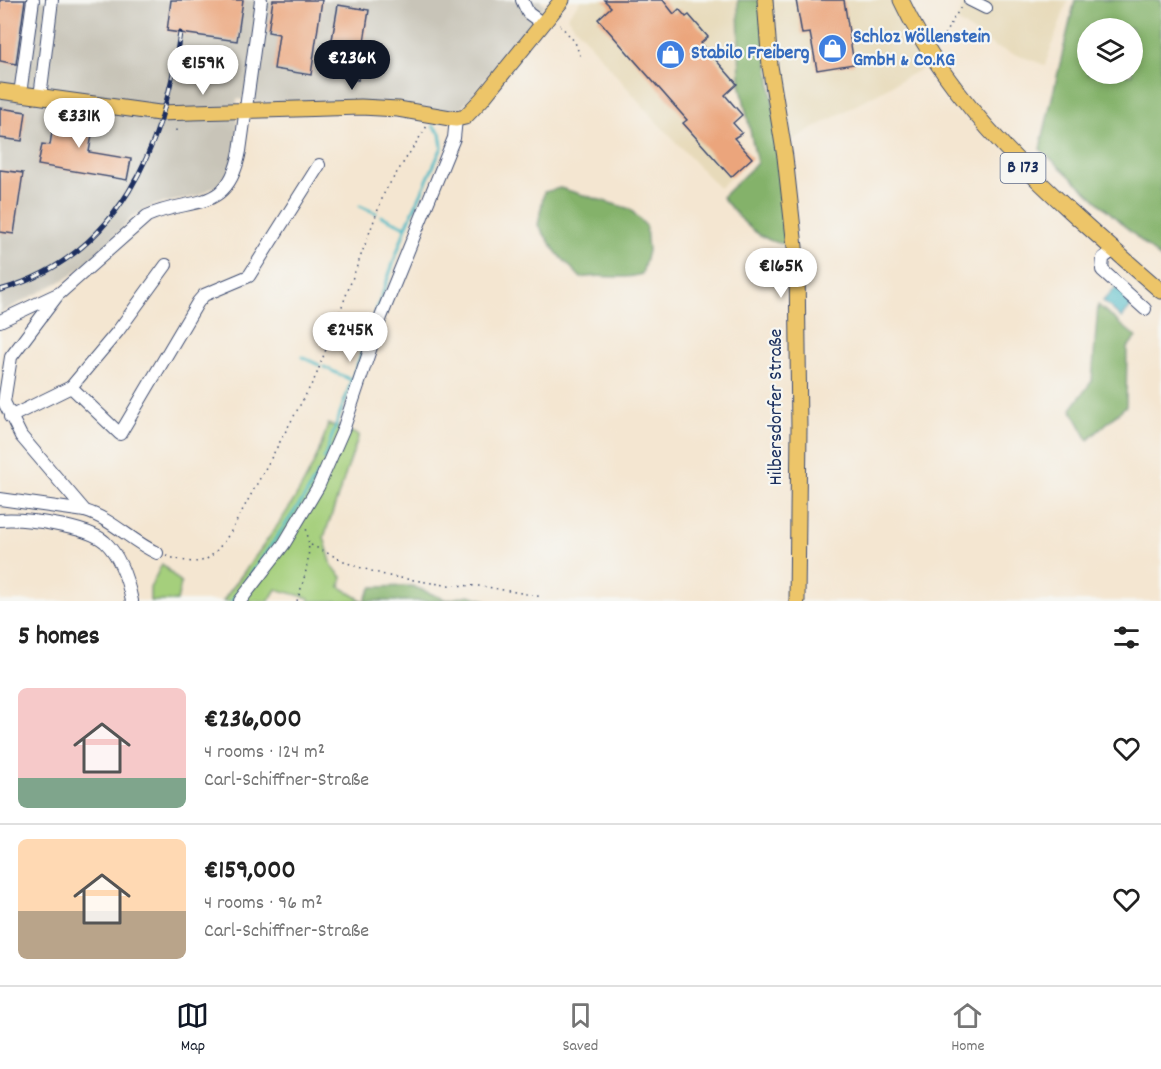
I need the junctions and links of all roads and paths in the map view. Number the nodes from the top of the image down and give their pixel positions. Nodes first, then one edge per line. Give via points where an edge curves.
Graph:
1 (33, 0) edge
2 (52, 0) edge
3 (261, 0) edge
4 (522, 0) edge
5 (562, 0) edge
6 (765, 0) edge
7 (901, 0) edge
8 (968, 0) edge
9 (986, 8) dead end
10 (547, 20) junction
11 (931, 51) junction
12 (581, 59) dead end
13 (0, 91) edge
14 (20, 94) junction
15 (40, 97) junction
16 (247, 112) junction
17 (430, 114) junction
18 (456, 119) junction
19 (319, 165) dead end
20 (1114, 250) junction
21 (166, 265) dead end
22 (1161, 291) edge
23 (60, 293) junction
24 (1145, 309) dead end
25 (0, 321) edge
26 (71, 387) junction
27 (10, 417) junction
28 (69, 494) junction
29 (6, 499) edge
30 (60, 507) junction
31 (85, 511) junction
32 (302, 516) junction
33 (5, 520) edge
34 (311, 544) junction
35 (161, 554) joint
36 (543, 597) dead end
37 (132, 601) edge
38 (240, 601) edge
39 (297, 601) edge
40 (797, 601) edge

1 - 14 street
2 - 15 street
3 - 16 street
4 - 10 street via 528,13
5 - 10 main road
6 - 40 main road, Hilbersdorfer Straße via 797,266
7 - 11 main road, B 173
8 - 9 street
8 - 11 path via 943,40
10 - 12 path via 575,42
10 - 18 main road via 465,117
11 - 20 main road, B 173 via 1029,175
13 - 14 main road
14 - 15 main road
15 - 16 main road via 159,112
16 - 17 main road via 361,107
16 - 23 street via 238,163 220,192 195,205 147,216
17 - 18 main road
17 - 35 path via 428,126 385,191 316,376 236,523 214,555 204,561 188,563
18 - 32 street via 454,138 381,317 342,430
19 - 26 street via 249,276 204,295 198,302 120,434
20 - 22 main road, B 173
20 - 24 street via 1103,258 1102,270
21 - 26 street via 118,332
23 - 25 street
23 - 27 street via 11,357 4,402
26 - 27 street
27 - 28 street
28 - 30 street via 68,503
28 - 31 street
29 - 30 street
29 - 33 street
30 - 31 street
31 - 35 street via 100,515 137,543
32 - 34 path
32 - 38 street
33 - 37 street via 43,522 97,536 107,543 123,570
34 - 36 path via 352,565 388,576
34 - 39 path

